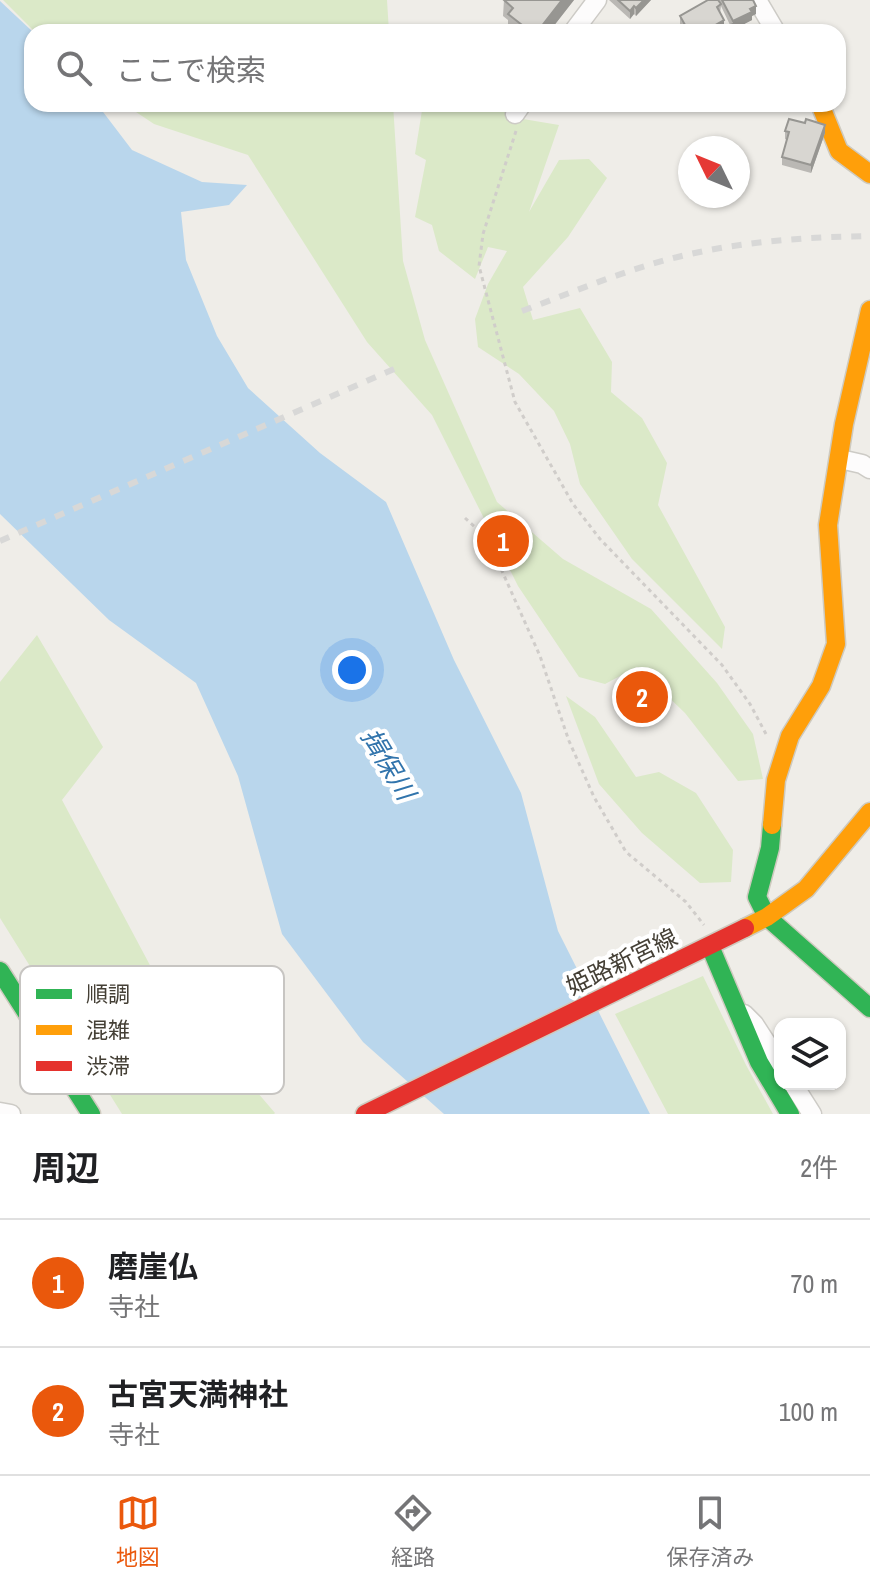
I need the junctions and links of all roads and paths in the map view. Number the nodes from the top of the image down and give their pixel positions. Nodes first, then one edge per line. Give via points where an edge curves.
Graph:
1 (597, 0) edge
2 (757, 0) edge
3 (579, 24) edge
4 (771, 24) edge
5 (518, 112) edge
6 (823, 112) edge
7 (870, 174) edge
8 (870, 310) edge
9 (840, 459) junction
10 (870, 469) edge
11 (465, 518) dead end
12 (779, 771) junction
13 (870, 812) edge
14 (767, 917) junction
15 (704, 925) dead end
16 (705, 948) junction
17 (0, 971) edge
18 (20, 1002) edge
19 (734, 1004) junction
20 (870, 1008) edge
21 (774, 1055) edge
22 (797, 1090) edge
23 (78, 1094) edge
24 (0, 1112) edge
25 (11, 1114) edge
26 (91, 1114) edge
27 (365, 1114) edge
28 (790, 1114) edge
29 (812, 1114) edge

1 - 3 street
2 - 4 street
5 - 12 path via 479,266 515,402 573,504 600,539 722,665 750,704
6 - 7 street via 839,151
8 - 9 street
9 - 10 street
9 - 12 street via 828,525 836,644 821,686 790,736
11 - 15 path via 485,536 498,562 594,797 626,852 686,902
12 - 14 street via 770,848 757,897
13 - 14 street, 姫路新宮線 via 806,889
14 - 16 street, 姫路新宮線
14 - 20 street
16 - 19 street
16 - 27 street, 姫路新宮線
17 - 18 street
19 - 21 street
19 - 28 street via 759,1062
22 - 29 street
23 - 26 street
24 - 25 street

